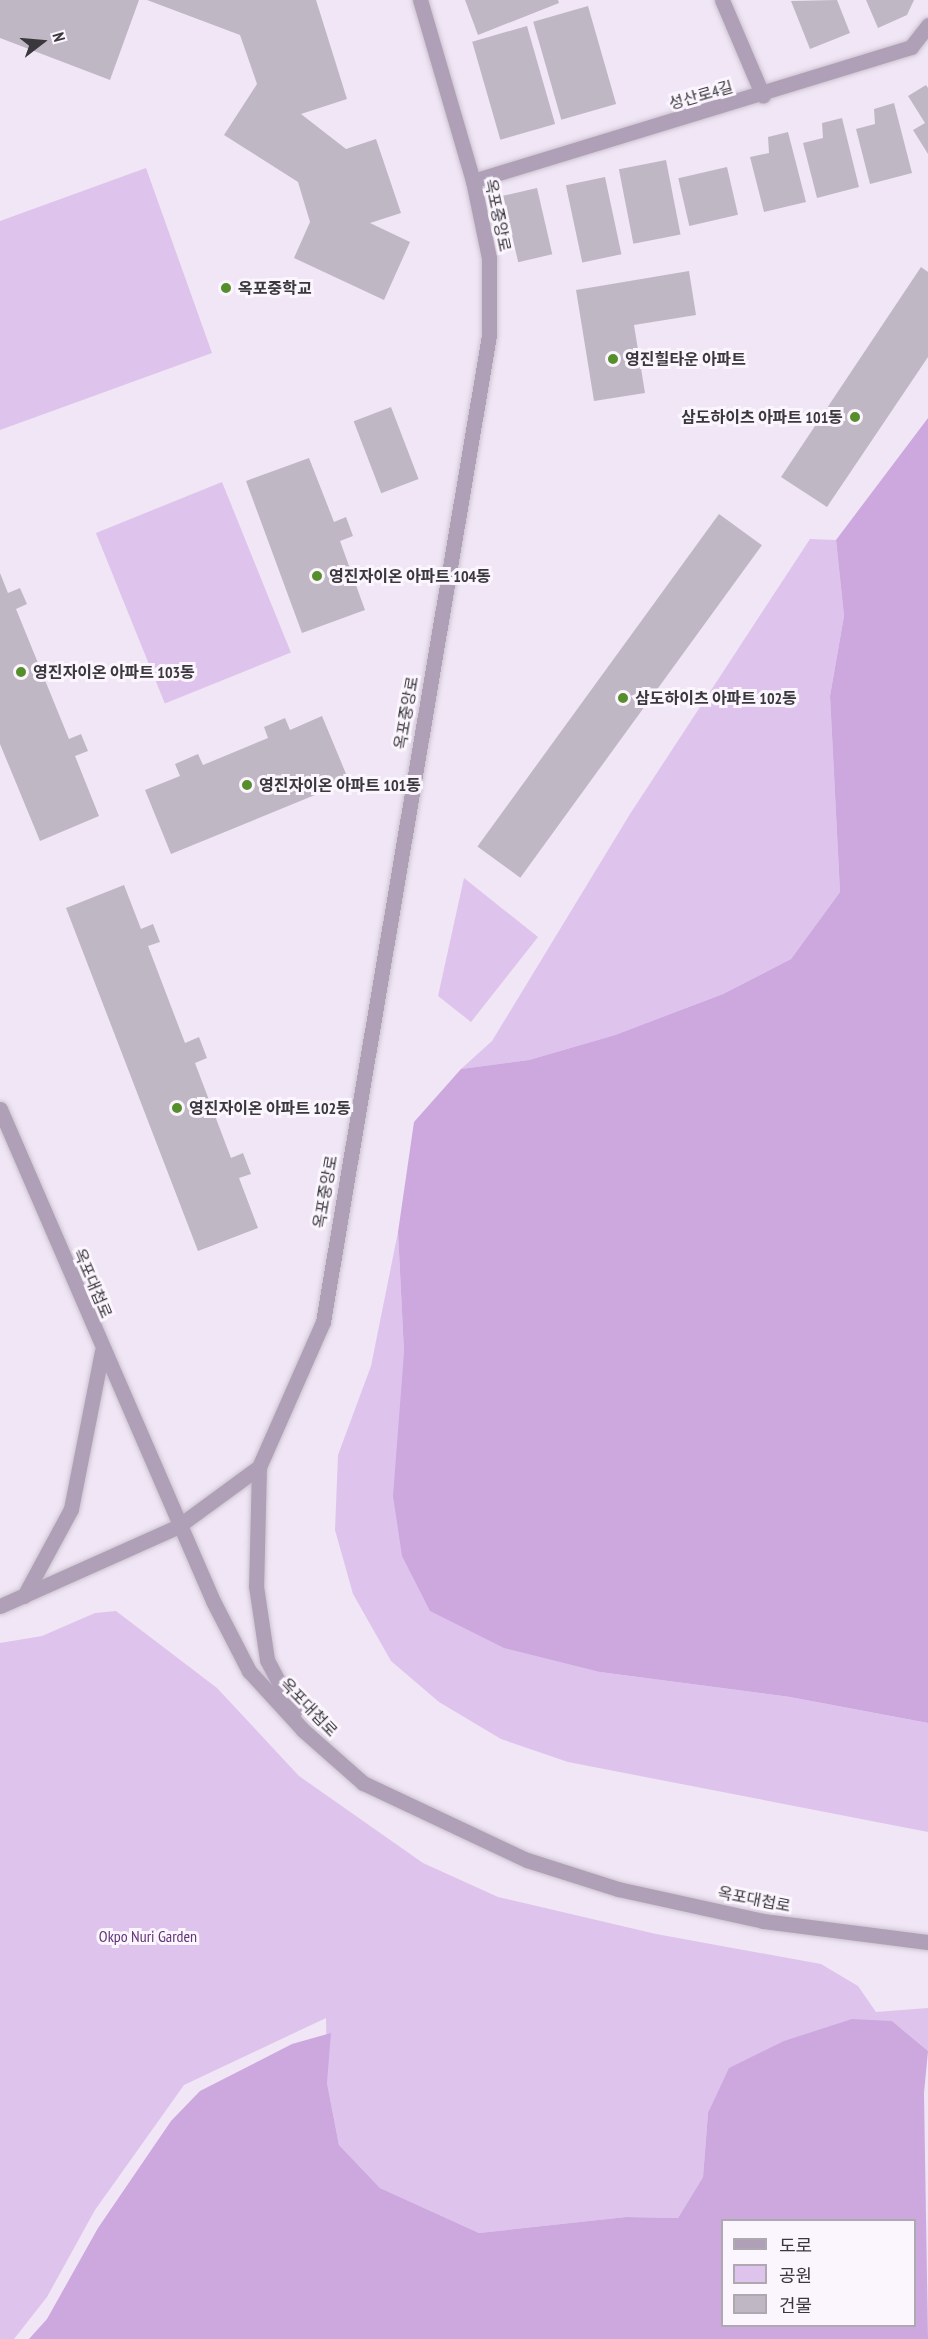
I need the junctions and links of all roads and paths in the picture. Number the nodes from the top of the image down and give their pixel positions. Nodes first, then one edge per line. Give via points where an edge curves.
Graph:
1 (420, 0) edge
2 (722, 0) edge
3 (928, 25) edge
4 (763, 96) junction
5 (473, 181) junction
6 (0, 1109) edge
7 (102, 1351) junction
8 (259, 1467) junction
9 (177, 1527) junction
10 (24, 1596) junction
11 (0, 1606) edge
12 (303, 1730) junction
13 (928, 1942) edge

1 - 5 street, 옥포중앙로
2 - 4 street
3 - 4 street, 성산로4길 via 911,47
4 - 5 street, 성산로4길
5 - 8 street, 옥포중앙로 via 489,258 489,335 323,1322
6 - 7 street, 옥포대첩로
7 - 9 street, 옥포대첩로
7 - 10 street via 71,1509
8 - 9 street, 옥포중앙로
8 - 12 street via 256,1586 267,1660
9 - 10 street, 옥포중앙로
9 - 12 street, 옥포대첩로 via 249,1671
10 - 11 street, 옥포중앙로
12 - 13 street, 옥포대첩로 via 363,1783 527,1860 618,1889 763,1921

